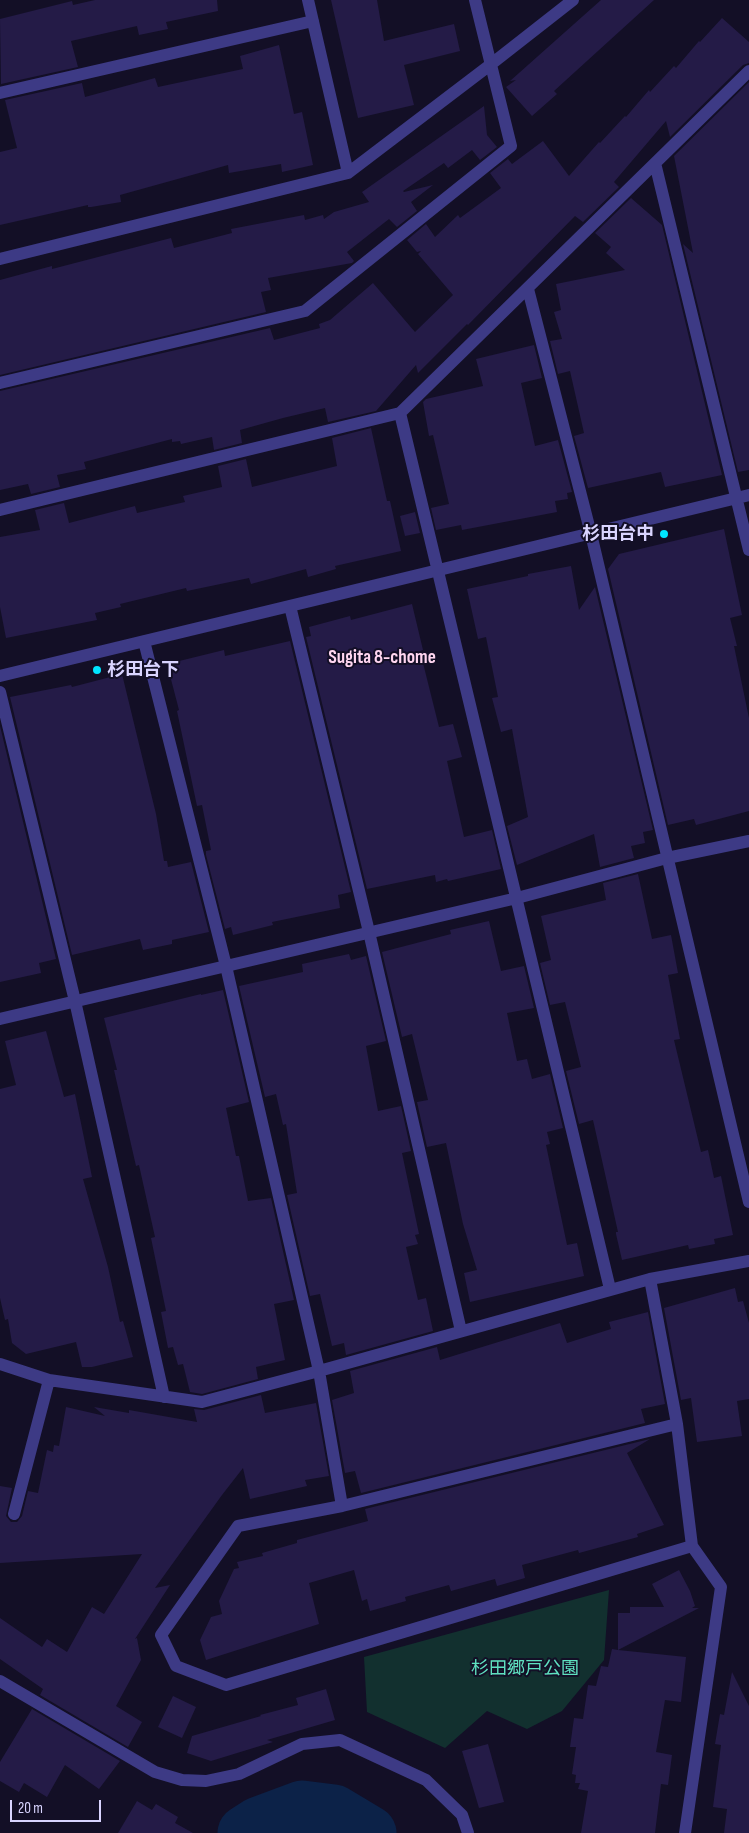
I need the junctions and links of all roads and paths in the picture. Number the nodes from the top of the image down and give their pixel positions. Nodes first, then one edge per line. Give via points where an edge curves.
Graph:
1 (308, 0) edge
2 (475, 0) edge
3 (573, 0) edge
4 (312, 21) junction
5 (490, 65) junction
6 (749, 70) edge
7 (0, 93) edge
8 (654, 163) junction
9 (348, 173) junction
10 (0, 259) edge
11 (528, 289) junction
12 (0, 383) edge
13 (400, 414) junction
14 (743, 497) edge
15 (0, 510) edge
16 (591, 534) junction
17 (749, 550) edge
18 (438, 570) junction
19 (290, 606) junction
20 (144, 641) junction
21 (0, 676) edge
22 (0, 692) edge
23 (749, 841) edge
24 (667, 858) junction
25 (518, 898) junction
26 (369, 932) junction
27 (226, 966) junction
28 (75, 1001) junction
29 (0, 1019) edge
30 (749, 1202) edge
31 (749, 1262) edge
32 (650, 1279) junction
33 (610, 1290) junction
34 (461, 1331) junction
35 (0, 1362) edge
36 (319, 1371) junction
37 (49, 1380) junction
38 (164, 1396) junction
39 (677, 1424) junction
40 (342, 1506) junction
41 (14, 1514) dead end
42 (692, 1546) junction
43 (0, 1681) edge
44 (468, 1833) edge
45 (684, 1833) edge

1 - 4 street
2 - 5 street
3 - 5 street
4 - 7 street
4 - 9 street
5 - 9 street
5 - 12 street via 511,146 305,310
6 - 8 street
8 - 11 street
8 - 14 street
9 - 10 street
11 - 13 street
11 - 16 street
13 - 15 street
13 - 18 street
14 - 16 street
14 - 17 street
16 - 18 street
16 - 24 street
18 - 19 street
18 - 25 street
19 - 20 street
19 - 26 street
20 - 21 street
20 - 27 street
22 - 28 street
23 - 24 street
24 - 25 street
24 - 30 street
25 - 26 street
25 - 33 street
26 - 27 street
26 - 34 street
27 - 28 street
27 - 36 street
28 - 29 street
28 - 38 street
31 - 32 street
32 - 33 street
32 - 39 street
33 - 34 street
34 - 36 street
35 - 37 street
36 - 38 street via 202,1402
36 - 40 street
37 - 38 street
37 - 41 street
39 - 40 street
39 - 42 street
40 - 42 street via 238,1526 161,1636 176,1666 226,1685
42 - 45 street via 722,1587
43 - 44 street via 155,1772 182,1780 206,1781 239,1774 302,1744 340,1740 426,1780 462,1814

